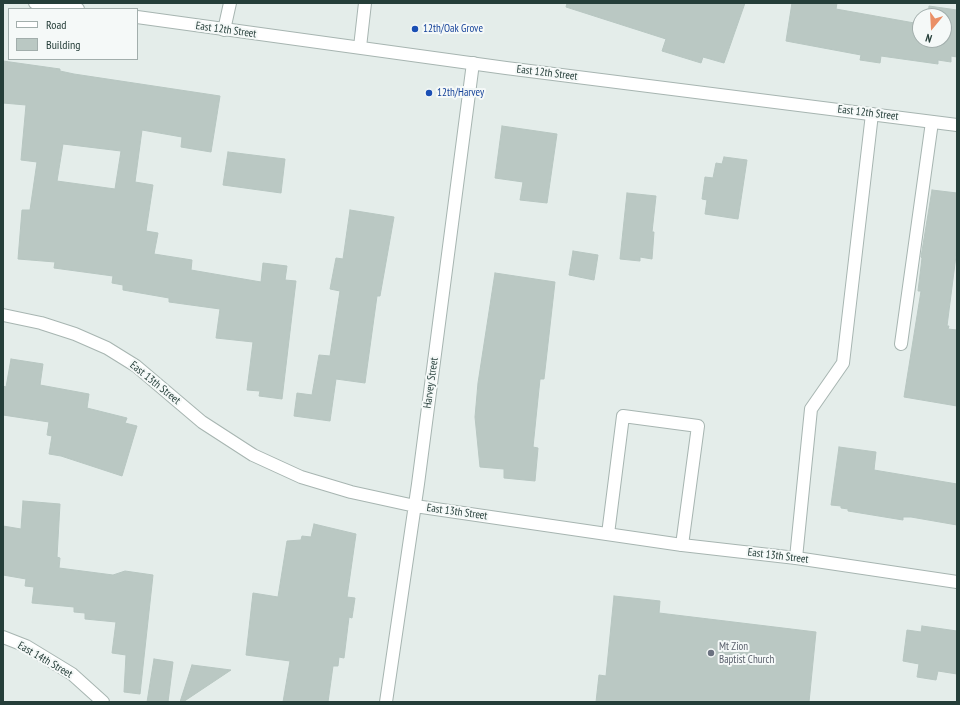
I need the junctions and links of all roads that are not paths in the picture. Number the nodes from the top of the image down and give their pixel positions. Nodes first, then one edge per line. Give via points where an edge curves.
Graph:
1 (35, 3) edge
2 (230, 3) edge
3 (365, 3) edge
4 (71, 8) edge
5 (138, 17) edge
6 (224, 30) junction
7 (360, 48) junction
8 (473, 63) junction
9 (872, 114) junction
10 (932, 122) junction
11 (957, 125) edge
12 (3, 315) edge
13 (902, 344) dead end
14 (415, 506) junction
15 (608, 534) junction
16 (682, 544) junction
17 (796, 558) junction
18 (957, 582) edge
19 (3, 637) edge
20 (103, 702) edge
21 (386, 702) edge

1 - 4 street
2 - 6 street
3 - 7 street
5 - 6 street, East 12th Street
6 - 7 street, East 12th Street
7 - 8 street, East 12th Street
8 - 9 street, East 12th Street
8 - 14 street, Harvey Street
9 - 10 street, East 12th Street
9 - 17 street via 843,363 812,409
10 - 11 street, East 12th Street
10 - 13 street
12 - 14 street, East 13th Street via 41,323 107,348 136,366 202,422 253,455 301,477 351,492
14 - 15 street, East 13th Street
14 - 21 street, Harvey Street
15 - 16 street, East 13th Street
15 - 16 street via 623,416 698,426
16 - 17 street, East 13th Street
17 - 18 street, East 13th Street
19 - 20 street, East 14th Street via 26,646 72,674

